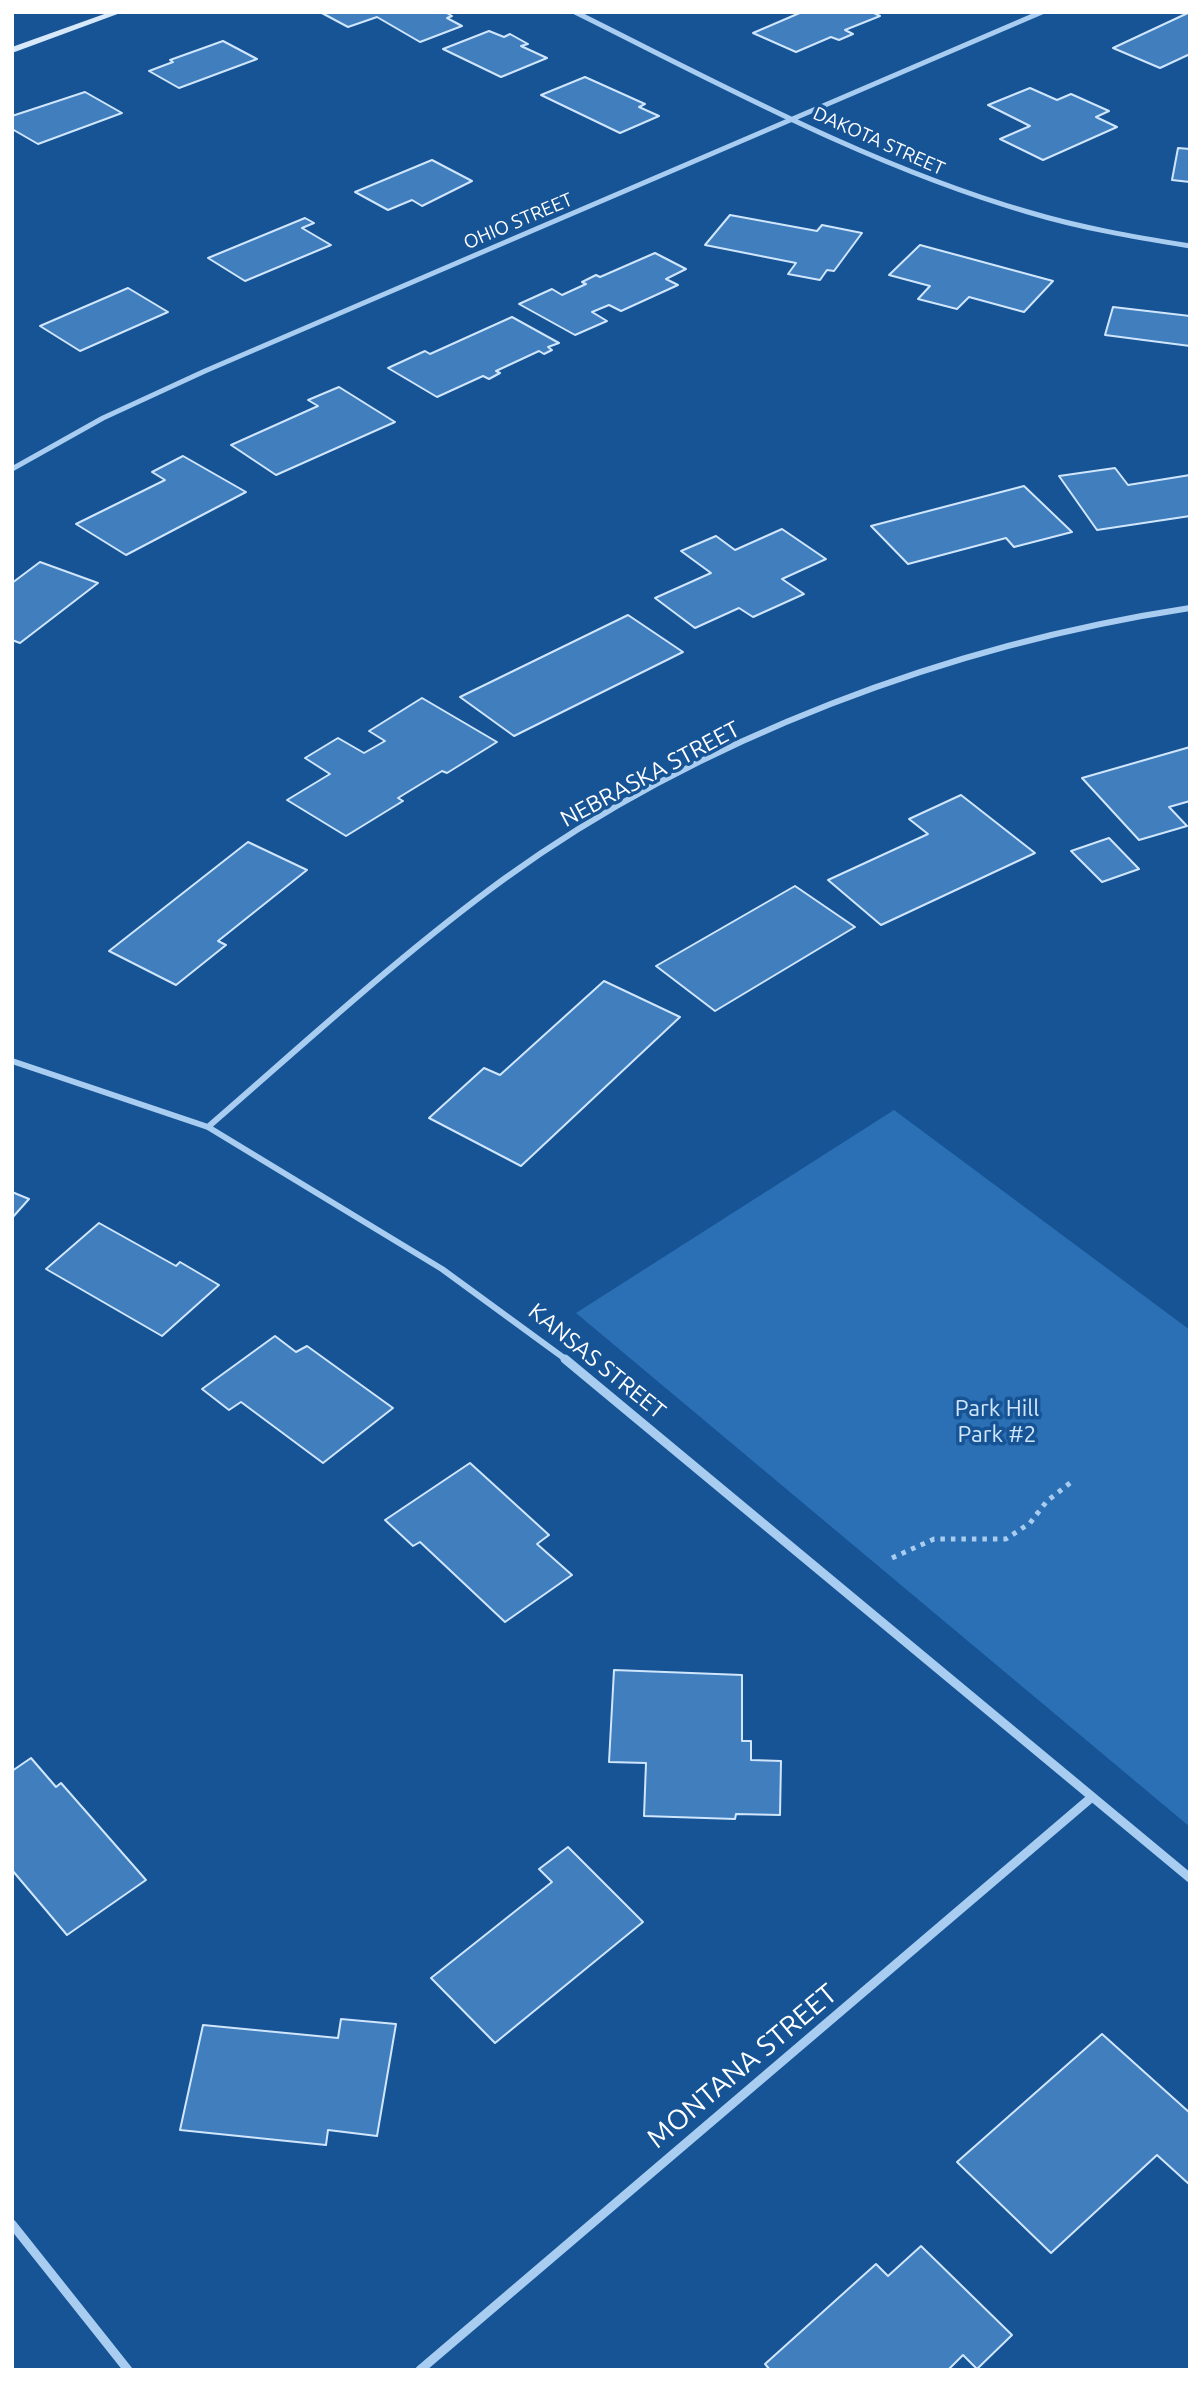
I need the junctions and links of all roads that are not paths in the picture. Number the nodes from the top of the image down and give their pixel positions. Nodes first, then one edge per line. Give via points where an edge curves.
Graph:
1 (119, 12) edge
2 (575, 12) edge
3 (1042, 12) edge
4 (12, 50) edge
5 (794, 118) junction
6 (1190, 246) edge
7 (12, 469) edge
8 (1190, 608) edge
9 (12, 1061) edge
10 (208, 1127) junction
11 (1092, 1797) junction
12 (1190, 1878) edge
13 (12, 2224) edge
14 (128, 2370) edge
15 (420, 2370) edge

1 - 4 main road
2 - 5 street, DAKOTA STREET
3 - 5 street, OHIO STREET
5 - 6 street, DAKOTA STREET via 948,187 1087,227
5 - 7 street, OHIO STREET via 205,371 103,418
8 - 10 street, NEBRASKA STREET via 1096,624 897,682 776,729 662,783 552,846 457,914
9 - 10 street, KANSAS STREET
10 - 11 street, KANSAS STREET via 442,1269 519,1323
11 - 12 street, KANSAS STREET
11 - 15 street, MONTANA STREET
13 - 14 street

